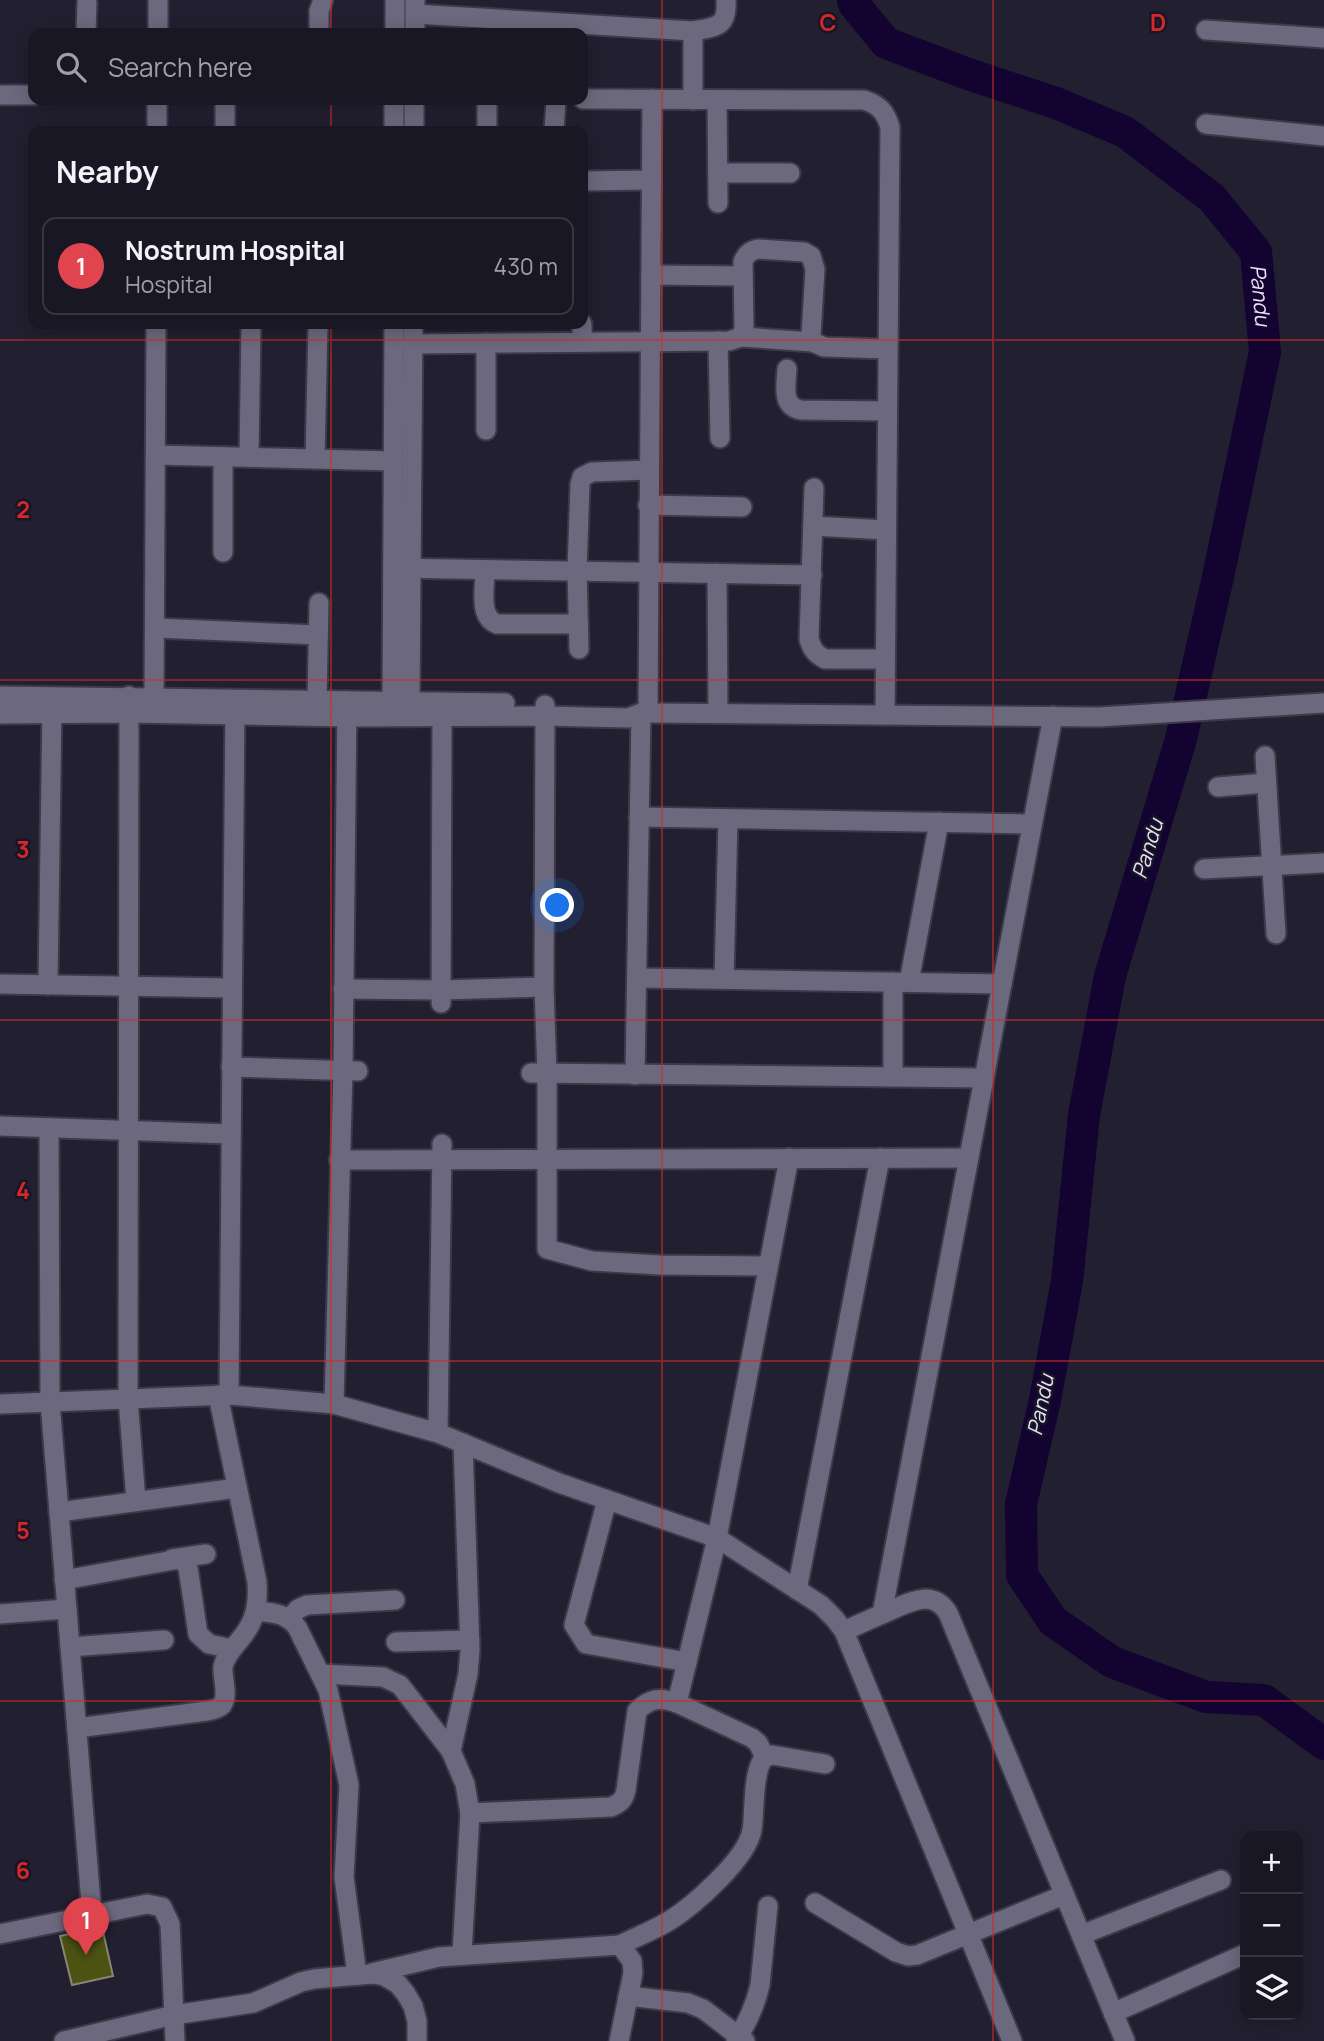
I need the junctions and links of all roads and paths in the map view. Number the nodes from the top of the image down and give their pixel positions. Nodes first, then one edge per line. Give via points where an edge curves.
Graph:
1 (158, 0) edge
2 (323, 0) edge
3 (395, 0) edge
4 (726, 0) edge
5 (87, 3) dead end
6 (415, 16) edge
7 (86, 28) edge
8 (158, 28) edge
9 (319, 28) edge
10 (394, 28) edge
11 (1206, 30) dead end
12 (693, 31) junction
13 (1324, 38) edge
14 (28, 94) edge
15 (0, 95) edge
16 (588, 99) edge
17 (652, 99) junction
18 (692, 100) junction
19 (717, 100) junction
20 (158, 105) edge
21 (225, 105) edge
22 (394, 105) edge
23 (414, 105) edge
24 (487, 105) edge
25 (556, 105) edge
26 (1206, 124) dead end
27 (157, 126) edge
28 (225, 126) edge
29 (394, 126) edge
30 (414, 126) edge
31 (487, 126) edge
32 (554, 126) edge
33 (1324, 136) edge
34 (718, 173) junction
35 (790, 173) dead end
36 (651, 180) junction
37 (588, 181) edge
38 (718, 203) dead end
39 (650, 275) junction
40 (743, 276) junction
41 (156, 329) edge
42 (251, 329) edge
43 (318, 329) edge
44 (394, 329) edge
45 (412, 329) edge
46 (582, 333) edge
47 (741, 337) junction
48 (650, 341) junction
49 (718, 341) junction
50 (813, 342) junction
51 (486, 343) junction
52 (412, 344) junction
53 (888, 349) junction
54 (787, 369) dead end
55 (887, 411) junction
56 (486, 430) dead end
57 (720, 438) dead end
58 (156, 455) junction
59 (223, 457) junction
60 (249, 457) junction
61 (315, 459) junction
62 (393, 461) junction
63 (649, 470) junction
64 (814, 488) dead end
65 (648, 505) junction
66 (742, 507) dead end
67 (813, 526) junction
68 (886, 530) junction
69 (223, 552) dead end
70 (402, 569) junction
71 (485, 570) junction
72 (577, 571) junction
73 (648, 572) junction
74 (717, 573) junction
75 (812, 575) junction
76 (319, 604) dead end
77 (578, 624) junction
78 (155, 628) junction
79 (318, 635) junction
80 (579, 649) dead end
81 (885, 659) junction
82 (0, 696) edge
83 (154, 698) junction
84 (317, 701) junction
85 (1324, 704) edge
86 (52, 705) junction
87 (129, 705) junction
88 (401, 705) junction
89 (235, 707) junction
90 (347, 709) junction
91 (545, 710) junction
92 (644, 713) junction
93 (718, 713) junction
94 (0, 714) edge
95 (885, 715) junction
96 (442, 716) junction
97 (1053, 716) junction
98 (1265, 756) dead end
99 (1266, 783) junction
100 (1218, 787) dead end
101 (639, 817) junction
102 (728, 818) junction
103 (939, 822) junction
104 (1032, 824) junction
105 (1324, 863) edge
106 (1272, 866) junction
107 (1204, 869) dead end
108 (1276, 934) dead end
109 (636, 978) junction
110 (724, 979) junction
111 (901, 982) junction
112 (0, 984) edge
113 (1002, 984) junction
114 (48, 985) junction
115 (129, 986) junction
116 (544, 987) junction
117 (232, 988) junction
118 (343, 989) junction
119 (441, 997) junction
120 (231, 1067) junction
121 (351, 1071) junction
122 (539, 1073) junction
123 (635, 1075) junction
124 (893, 1077) junction
125 (984, 1078) junction
126 (0, 1126) edge
127 (49, 1128) junction
128 (129, 1130) junction
129 (230, 1134) junction
130 (442, 1152) junction
131 (789, 1158) junction
132 (880, 1158) junction
133 (969, 1158) junction
134 (547, 1159) junction
135 (340, 1160) junction
136 (768, 1266) junction
137 (223, 1395) junction
138 (128, 1399) junction
139 (50, 1402) junction
140 (0, 1404) edge
141 (334, 1404) junction
142 (438, 1433) junction
143 (463, 1443) junction
144 (237, 1488) junction
145 (607, 1500) junction
146 (136, 1501) junction
147 (59, 1512) junction
148 (718, 1538) junction
149 (206, 1554) dead end
150 (172, 1559) junction
151 (64, 1580) junction
152 (797, 1590) junction
153 (395, 1600) dead end
154 (67, 1609) junction
155 (256, 1611) junction
156 (0, 1614) edge
157 (882, 1614) junction
158 (290, 1618) junction
159 (844, 1632) junction
160 (164, 1640) dead end
161 (470, 1640) junction
162 (396, 1642) dead end
163 (70, 1647) junction
164 (232, 1650) junction
165 (687, 1662) junction
166 (321, 1674) junction
167 (677, 1703) junction
168 (77, 1728) junction
169 (451, 1751) junction
170 (765, 1757) junction
171 (825, 1764) dead end
172 (470, 1813) junction
173 (1221, 1880) dead end
174 (1065, 1895) junction
175 (815, 1903) dead end
176 (768, 1906) dead end
177 (92, 1915) junction
178 (0, 1934) edge
179 (968, 1934) junction
180 (1081, 1935) junction
181 (620, 1945) junction
182 (462, 1954) junction
183 (1240, 1956) edge
184 (365, 1974) junction
185 (628, 1996) junction
186 (1113, 2013) junction
187 (174, 2015) junction
188 (740, 2039) edge
189 (64, 2041) edge
190 (175, 2041) edge
191 (417, 2041) edge
192 (619, 2041) edge
193 (1012, 2041) edge
194 (1125, 2041) edge

1 - 8 street
2 - 9 street
3 - 10 street
4 - 12 street via 723,21
5 - 7 street
6 - 12 street
11 - 13 street
12 - 18 street
14 - 15 street
16 - 17 street
17 - 18 street
17 - 36 street
18 - 19 street
19 - 34 street
19 - 53 street via 863,100 885,113 890,127
20 - 27 street
21 - 28 street
22 - 29 street
23 - 30 street
24 - 31 street
25 - 32 street
26 - 33 street
34 - 35 street
34 - 38 street
36 - 37 street
36 - 39 street
39 - 40 street
39 - 48 street
40 - 47 street
40 - 50 street via 743,262 751,250 811,256 815,269
41 - 58 street
42 - 60 street
43 - 61 street
44 - 62 street
45 - 52 street
46 - 48 street
46 - 51 street
47 - 49 street
47 - 50 street
48 - 49 street
48 - 63 street
49 - 57 street
50 - 53 street via 824,347
51 - 52 street
51 - 56 street
52 - 70 street
53 - 55 street
54 - 55 street via 786,396 794,408
55 - 68 street
58 - 59 street
58 - 78 street
59 - 60 street
59 - 69 street
60 - 61 street
61 - 62 street
62 - 70 street
63 - 65 street
63 - 72 street via 592,472 582,477
64 - 67 street
65 - 66 street
65 - 73 street
67 - 68 street
67 - 75 street
68 - 81 street
70 - 71 street
70 - 88 street
71 - 72 street
71 - 77 street via 485,608 491,622
72 - 73 street
72 - 77 street
73 - 74 street
73 - 92 street
74 - 75 street
74 - 93 street
75 - 81 street via 809,639 816,655
76 - 79 street
77 - 80 street
78 - 79 street
78 - 83 street
79 - 84 street
81 - 95 street
82 - 86 street
83 - 87 street
83 - 89 street
84 - 89 street
84 - 90 street
85 - 97 street
86 - 87 street
86 - 94 street
86 - 114 street
87 - 89 street
87 - 115 street
88 - 90 street
88 - 91 street
88 - 96 street
89 - 90 street
89 - 117 street
90 - 118 street
91 - 92 street via 631,707
91 - 96 street
91 - 116 street
92 - 93 street
92 - 101 street
93 - 95 street
95 - 97 street
96 - 119 street
97 - 104 street
98 - 99 street
99 - 100 street
99 - 106 street
101 - 102 street
101 - 109 street
102 - 103 street
102 - 110 street
103 - 104 street
103 - 111 street
104 - 113 street
105 - 106 street
106 - 107 street
106 - 108 street
109 - 110 street
109 - 123 street
110 - 111 street
111 - 113 street
111 - 124 street
112 - 114 street
113 - 125 street
114 - 115 street
115 - 117 street
115 - 128 street
116 - 119 street
116 - 122 street
117 - 120 street
118 - 119 street
118 - 121 street
120 - 121 street
120 - 129 street
121 - 135 street
122 - 123 street
122 - 134 street
123 - 124 street
124 - 125 street
125 - 133 street
126 - 127 street
127 - 128 street
127 - 139 street
128 - 129 street
128 - 138 street
129 - 137 street
130 - 134 street
130 - 135 street
130 - 142 street
131 - 132 street
131 - 134 street
131 - 136 street
132 - 133 street
132 - 152 street
133 - 157 street
134 - 136 street via 547,1249 592,1261
135 - 141 street
136 - 148 street
137 - 138 street
137 - 141 street
137 - 144 street
138 - 139 street
138 - 146 street
139 - 140 street
139 - 147 street
141 - 142 street
142 - 143 street
143 - 145 street
143 - 161 street
144 - 146 street
144 - 155 street via 257,1582
145 - 148 street
145 - 165 street via 574,1625 586,1644
146 - 147 street
147 - 151 street
148 - 152 street
148 - 165 street
149 - 150 street
150 - 151 street
150 - 164 street via 188,1568 198,1634 209,1644
151 - 154 street
152 - 159 street via 821,1605
153 - 158 street via 307,1605
154 - 156 street
154 - 163 street
155 - 158 street
155 - 164 street
157 - 159 street
157 - 174 street via 922,1598 943,1604
158 - 166 street
159 - 179 street
160 - 163 street
161 - 162 street
161 - 169 street via 468,1674
163 - 168 street
164 - 168 street via 223,1667 225,1698 218,1709
165 - 167 street
166 - 169 street via 383,1677 400,1685
166 - 184 street via 335,1714 349,1785 344,1877
167 - 170 street via 752,1738
167 - 172 street via 654,1699 637,1711 626,1790 618,1804
168 - 177 street
169 - 172 street via 465,1784
170 - 171 street
170 - 181 street via 758,1767 752,1832 739,1857 689,1907
172 - 182 street
173 - 180 street
174 - 179 street
174 - 180 street
175 - 179 street via 908,1956
176 - 188 street via 760,1985
177 - 178 street
177 - 187 street via 147,1904 162,1907 170,1924
179 - 193 street
180 - 186 street
181 - 182 street
181 - 185 street via 632,1961
182 - 184 street
183 - 186 street
184 - 187 street via 314,1979 253,2003
184 - 191 street via 384,1976 406,1994 417,2021
185 - 188 street via 688,2003 703,2009
185 - 192 street
186 - 194 street
187 - 189 street
187 - 190 street

